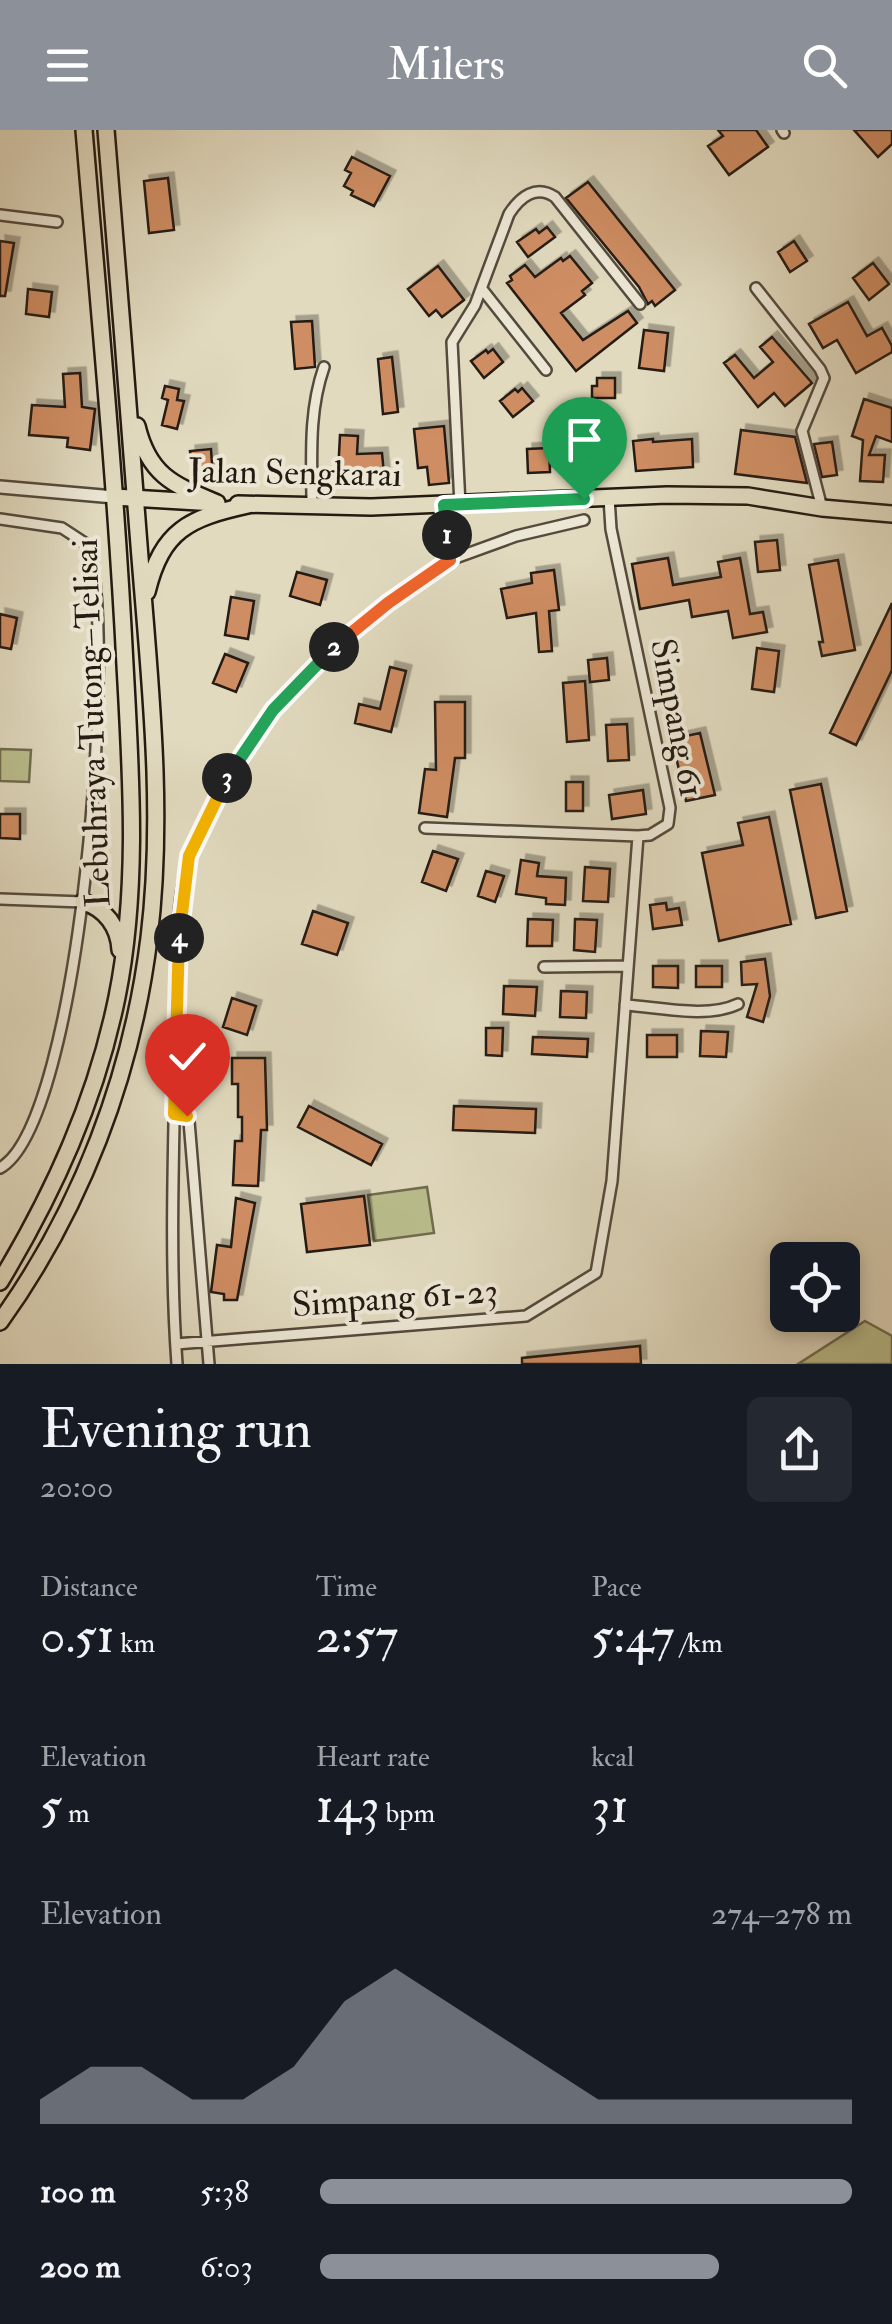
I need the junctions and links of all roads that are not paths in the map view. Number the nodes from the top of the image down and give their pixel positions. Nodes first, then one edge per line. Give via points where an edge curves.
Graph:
1 (84, 130) edge
2 (106, 130) edge
3 (0, 215) edge
4 (57, 222) dead end
5 (482, 288) junction
6 (756, 288) dead end
7 (640, 304) dead end
8 (324, 367) dead end
9 (546, 370) dead end
10 (127, 384) junction
11 (0, 486) edge
12 (114, 497) junction
13 (609, 498) junction
14 (136, 499) junction
15 (218, 503) junction
16 (248, 505) junction
17 (452, 505) junction
18 (312, 506) junction
19 (822, 508) junction
20 (892, 514) edge
21 (0, 519) edge
22 (584, 520) dead end
23 (450, 560) junction
24 (144, 606) junction
25 (425, 828) dead end
26 (638, 836) junction
27 (0, 899) edge
28 (83, 902) junction
29 (628, 966) junction
30 (544, 968) dead end
31 (118, 994) junction
32 (738, 1004) dead end
33 (624, 1006) junction
34 (174, 1114) junction
35 (0, 1168) edge
36 (0, 1282) edge
37 (0, 1322) edge
38 (206, 1340) junction
39 (176, 1344) junction
40 (177, 1364) edge
41 (208, 1364) edge

1 - 12 main road, Lebuhraya Tutong–Telisai
2 - 10 main road
3 - 4 street
5 - 7 street via 509,214 539,191 555,198
5 - 9 street
5 - 17 street via 452,342
6 - 19 street via 824,378 802,431
8 - 18 street via 312,415
10 - 14 main road, Lebuhraya Tutong–Telisai
10 - 15 main road via 141,441 156,469 180,488
11 - 12 street
12 - 14 main road, Jalan Sengkarai
12 - 31 main road, Lebuhraya Tutong–Telisai via 131,801
13 - 17 main road, Jalan Sengkarai
13 - 19 main road, Jalan Sengkarai via 748,496
13 - 26 street, Simpang 61 via 610,529 670,808 668,824
14 - 15 main road, Jalan Sengkarai
14 - 24 main road, Lebuhraya Tutong–Telisai
15 - 16 main road, Jalan Sengkarai
16 - 18 main road, Jalan Sengkarai
16 - 24 main road via 180,528 155,562
17 - 18 main road, Jalan Sengkarai
17 - 23 street
19 - 20 main road, Jalan Sengkarai
21 - 28 street via 62,528 88,545 94,562 97,732
22 - 23 street
23 - 34 street via 330,650 273,710 210,808 189,856 182,894
24 - 37 main road, Lebuhraya Tutong–Telisai via 154,852 140,997 88,1166 54,1239
25 - 26 street, Simpang 61
26 - 29 street, Simpang 61-23
27 - 28 street
28 - 31 main road via 105,915 118,934
28 - 35 street via 40,1100 15,1158
29 - 30 street
29 - 33 street, Simpang 61-23
31 - 36 main road, Lebuhraya Tutong–Telisai via 67,1158
32 - 33 street via 705,1010
33 - 38 street, Simpang 61-23 via 612,1181 596,1273 526,1316
34 - 38 street via 184,1113 189,1121
34 - 39 street
38 - 39 street, Simpang 61-23
38 - 41 street
39 - 40 street

